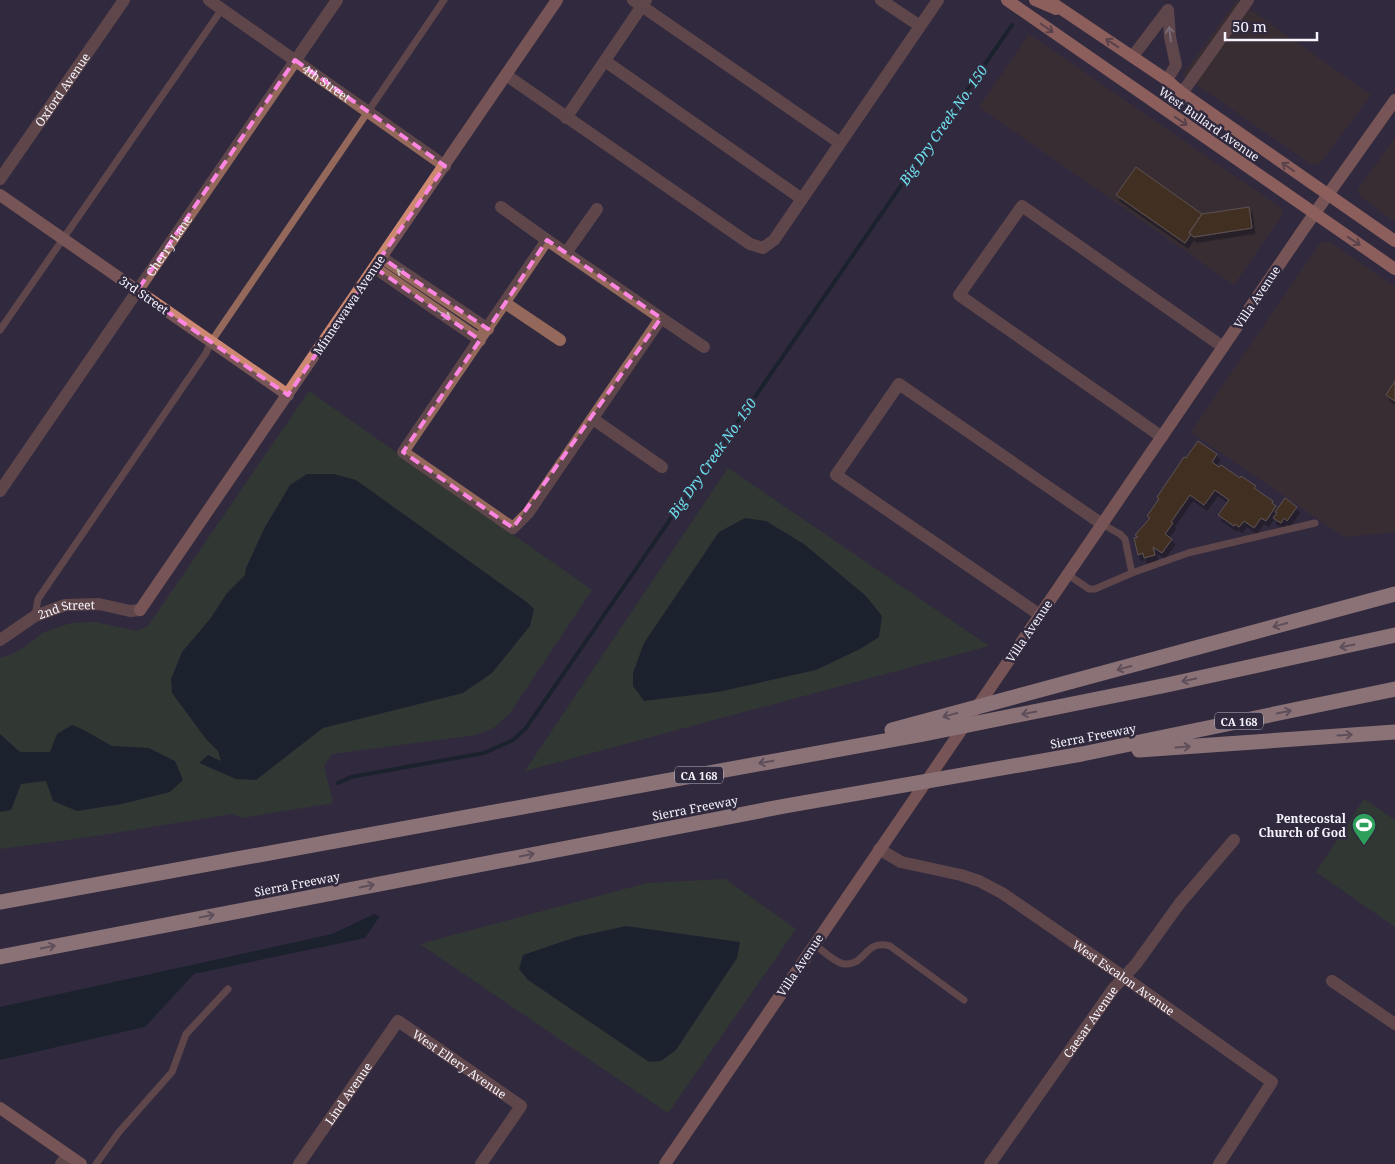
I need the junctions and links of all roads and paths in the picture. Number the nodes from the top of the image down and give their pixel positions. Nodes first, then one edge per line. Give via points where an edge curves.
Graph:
1 (124, 0) edge
2 (209, 0) edge
3 (337, 0) edge
4 (444, 0) edge
5 (557, 0) edge
6 (881, 0) edge
7 (938, 0) edge
8 (1007, 0) edge
9 (1035, 0) edge
10 (1048, 0) edge
11 (1248, 0) edge
12 (641, 2) edge
13 (1172, 5) edge
14 (222, 9) junction
15 (1072, 16) junction
16 (920, 26) junction
17 (1133, 56) junction
18 (295, 60) junction
19 (605, 61) junction
20 (506, 75) junction
21 (1167, 80) junction
22 (1182, 93) junction
23 (1395, 100) edge
24 (368, 112) junction
25 (566, 118) junction
26 (840, 143) junction
27 (445, 166) junction
28 (0, 179) edge
29 (1328, 194) junction
30 (0, 195) edge
31 (802, 199) junction
32 (501, 207) dead end
33 (597, 209) dead end
34 (1314, 214) junction
35 (63, 238) junction
36 (547, 240) junction
37 (1395, 241) edge
38 (566, 253) junction
39 (378, 262) junction
40 (1395, 269) edge
41 (137, 291) junction
42 (429, 297) junction
43 (505, 303) junction
44 (662, 318) junction
45 (488, 329) junction
46 (0, 330) edge
47 (480, 340) junction
48 (560, 340) dead end
49 (211, 342) junction
50 (704, 347) dead end
51 (1224, 347) junction
52 (288, 395) junction
53 (593, 418) junction
54 (1162, 437) junction
55 (662, 467) dead end
56 (0, 491) edge
57 (1315, 523) dead end
58 (1102, 524) junction
59 (1132, 573) junction
60 (1067, 574) junction
61 (1395, 594) edge
62 (140, 610) joint
63 (1040, 615) junction
64 (35, 616) junction
65 (1395, 636) edge
66 (0, 640) edge
67 (1395, 688) edge
68 (1395, 732) edge
69 (1082, 754) junction
70 (790, 758) junction
71 (1234, 840) dead end
72 (880, 848) junction
73 (0, 902) edge
74 (814, 944) junction
75 (0, 957) edge
76 (1124, 977) junction
77 (1332, 981) dead end
78 (228, 989) dead end
79 (964, 1000) dead end
80 (398, 1021) joint
81 (1395, 1024) edge
82 (0, 1108) edge
83 (64, 1159) edge
84 (81, 1164) edge
85 (96, 1164) edge
86 (299, 1164) edge
87 (481, 1164) edge
88 (665, 1164) edge
89 (990, 1164) edge
90 (1219, 1164) edge

1 - 28 street, Oxford Avenue
2 - 14 street, 4th Street
3 - 18 street, Cherry Lane
4 - 24 lane
5 - 20 main road, Minnewawa Avenue
6 - 16 street
7 - 16 street
8 -> 34 main road, West Bullard Avenue
9 - 15 main road
10 - 15 main road, West Bullard Avenue
11 - 22 street
12 - 19 street
12 - 26 street
13 - 17 street
21 -> 13 street via 1176,64 1170,37
14 - 18 street, 4th Street
14 - 35 lane
17 -> 15 main road, West Bullard Avenue
16 - 26 street
17 - 21 main road, West Bullard Avenue
18 - 24 street, 4th Street
18 - 41 street, Cherry Lane
19 - 25 street
19 - 31 street
20 - 25 street
20 - 27 main road, Minnewawa Avenue
21 - 22 main road, West Bullard Avenue
29 -> 22 main road, West Bullard Avenue
23 - 29 main road, Villa Avenue
24 - 27 street, 4th Street
24 - 49 lane
25 - 31 street via 750,244 763,248 774,240
26 - 31 street
27 - 39 main road, Minnewawa Avenue
29 - 34 main road, Villa Avenue
29 - 37 main road, West Bullard Avenue
30 - 35 main road, 3rd Street
32 - 36 street
33 - 38 street
34 -> 40 main road, West Bullard Avenue
34 - 51 main road, Villa Avenue
35 - 41 main road, 3rd Street
35 - 46 lane
36 - 38 street
36 - 43 street
38 - 44 street
39 - 42 street
39 - 52 main road, Minnewawa Avenue
41 - 49 main road, 3rd Street
41 - 56 street, Cherry Lane
42 - 45 street
42 -> 47 street
43 - 45 street
43 - 48 street
44 - 50 street
44 - 53 street
45 - 47 street
47 - 53 street via 403,452 514,528 528,513
49 - 52 main road, 3rd Street
49 - 64 lane via 38,599
51 - 54 main road, Villa Avenue
51 - 54 street via 1022,206 960,295
52 - 62 main road, Minnewawa Avenue
53 - 55 street
54 - 58 main road, Villa Avenue
57 - 59 lane via 1188,554
58 - 59 lane via 1125,540
58 - 60 main road, Villa Avenue
58 - 63 street via 899,384 836,475
59 - 60 lane via 1095,589 1089,589
60 - 63 main road, Villa Avenue
61 -> 70 highway
62 - 64 street, 2nd Street via 82,604
63 - 72 main road, Villa Avenue
64 - 66 street, 2nd Street
65 -> 70 highway, CA 168 via 1157,687
69 -> 67 highway, Sierra Freeway / CA 168
69 -> 68 highway
75 -> 69 highway, Sierra Freeway / CA 168 via 785,806
70 -> 73 highway, CA 168
71 - 76 street, Caesar Avenue via 1180,903
72 - 74 main road, Villa Avenue
72 - 76 street, West Escalon Avenue via 901,862 979,881
74 - 79 lane via 844,964 858,960 872,947 890,946
74 - 88 main road, Villa Avenue
76 - 89 street, Caesar Avenue
76 - 90 street, West Escalon Avenue via 1272,1082
77 - 81 street
78 - 85 lane via 186,1034 172,1072 119,1132
80 - 86 street, Lind Avenue
80 - 87 street, West Ellery Avenue via 520,1106
82 - 83 main road
83 - 84 main road

